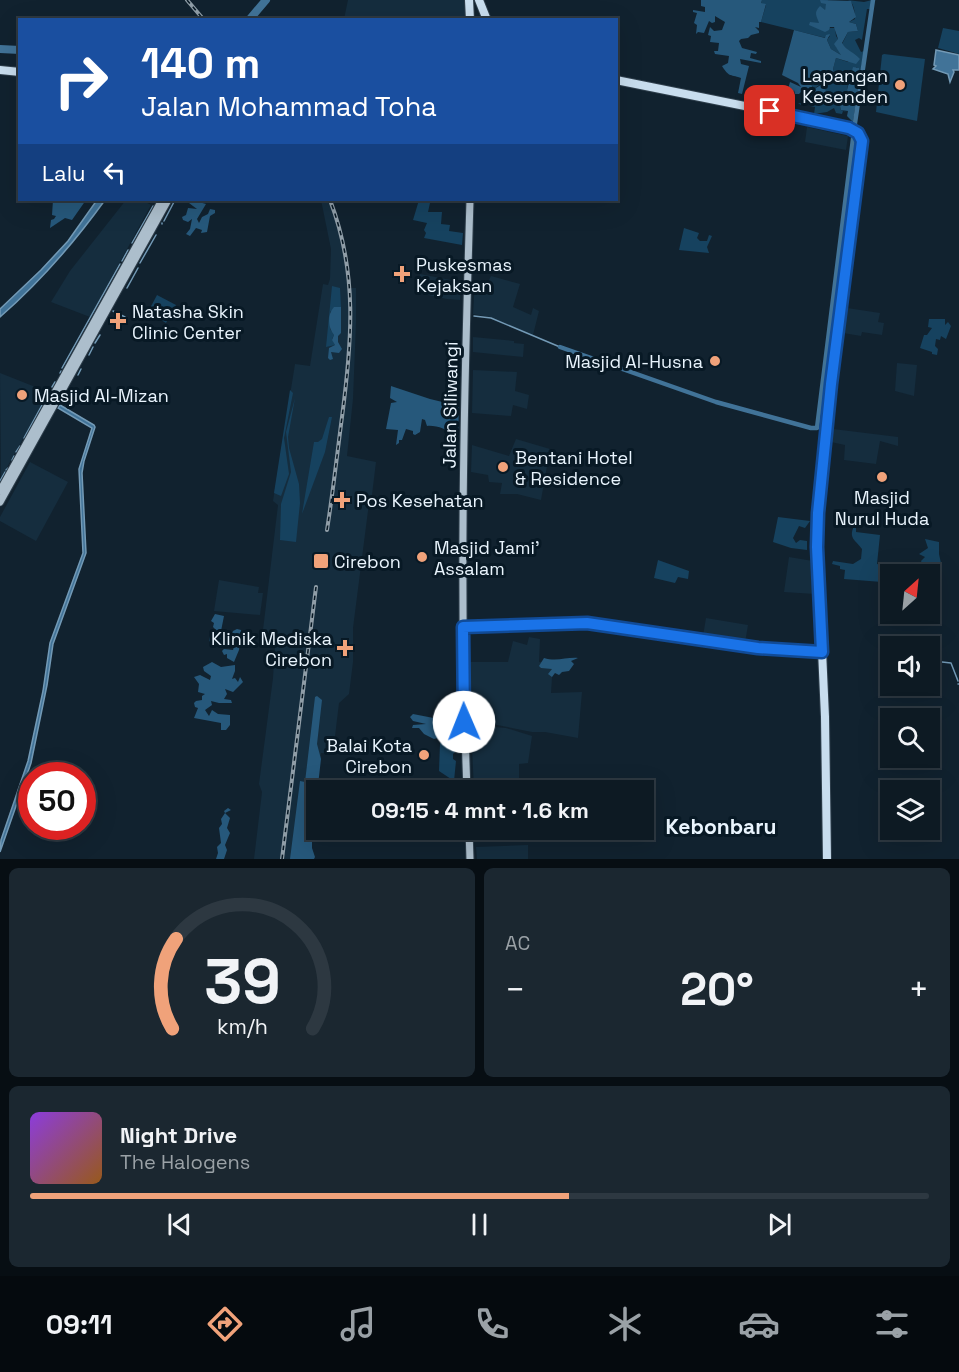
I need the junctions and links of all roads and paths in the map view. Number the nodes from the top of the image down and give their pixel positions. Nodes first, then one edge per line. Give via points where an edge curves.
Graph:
1 (469, 0) edge
2 (479, 0) edge
3 (470, 18) edge
4 (486, 18) edge
5 (0, 70) edge
6 (18, 72) edge
7 (618, 80) edge
8 (162, 201) edge
9 (167, 201) edge
10 (470, 201) edge
11 (141, 243) junction
12 (46, 415) junction
13 (0, 491) edge
14 (0, 502) edge
15 (463, 627) junction
16 (822, 652) junction
17 (467, 780) edge
18 (469, 840) edge
19 (470, 859) edge
20 (827, 859) edge

1 - 3 highway
2 - 4 highway
5 - 6 highway
7 - 16 highway via 855,131 862,143 818,513
8 - 11 main road
9 - 11 main road
10 - 15 main road, Jalan Siliwangi
11 - 12 main road
12 - 13 main road
12 - 14 main road
15 - 16 street via 587,623 758,648
15 - 17 main road, Jalan Siliwangi
16 - 20 highway
18 - 19 main road

